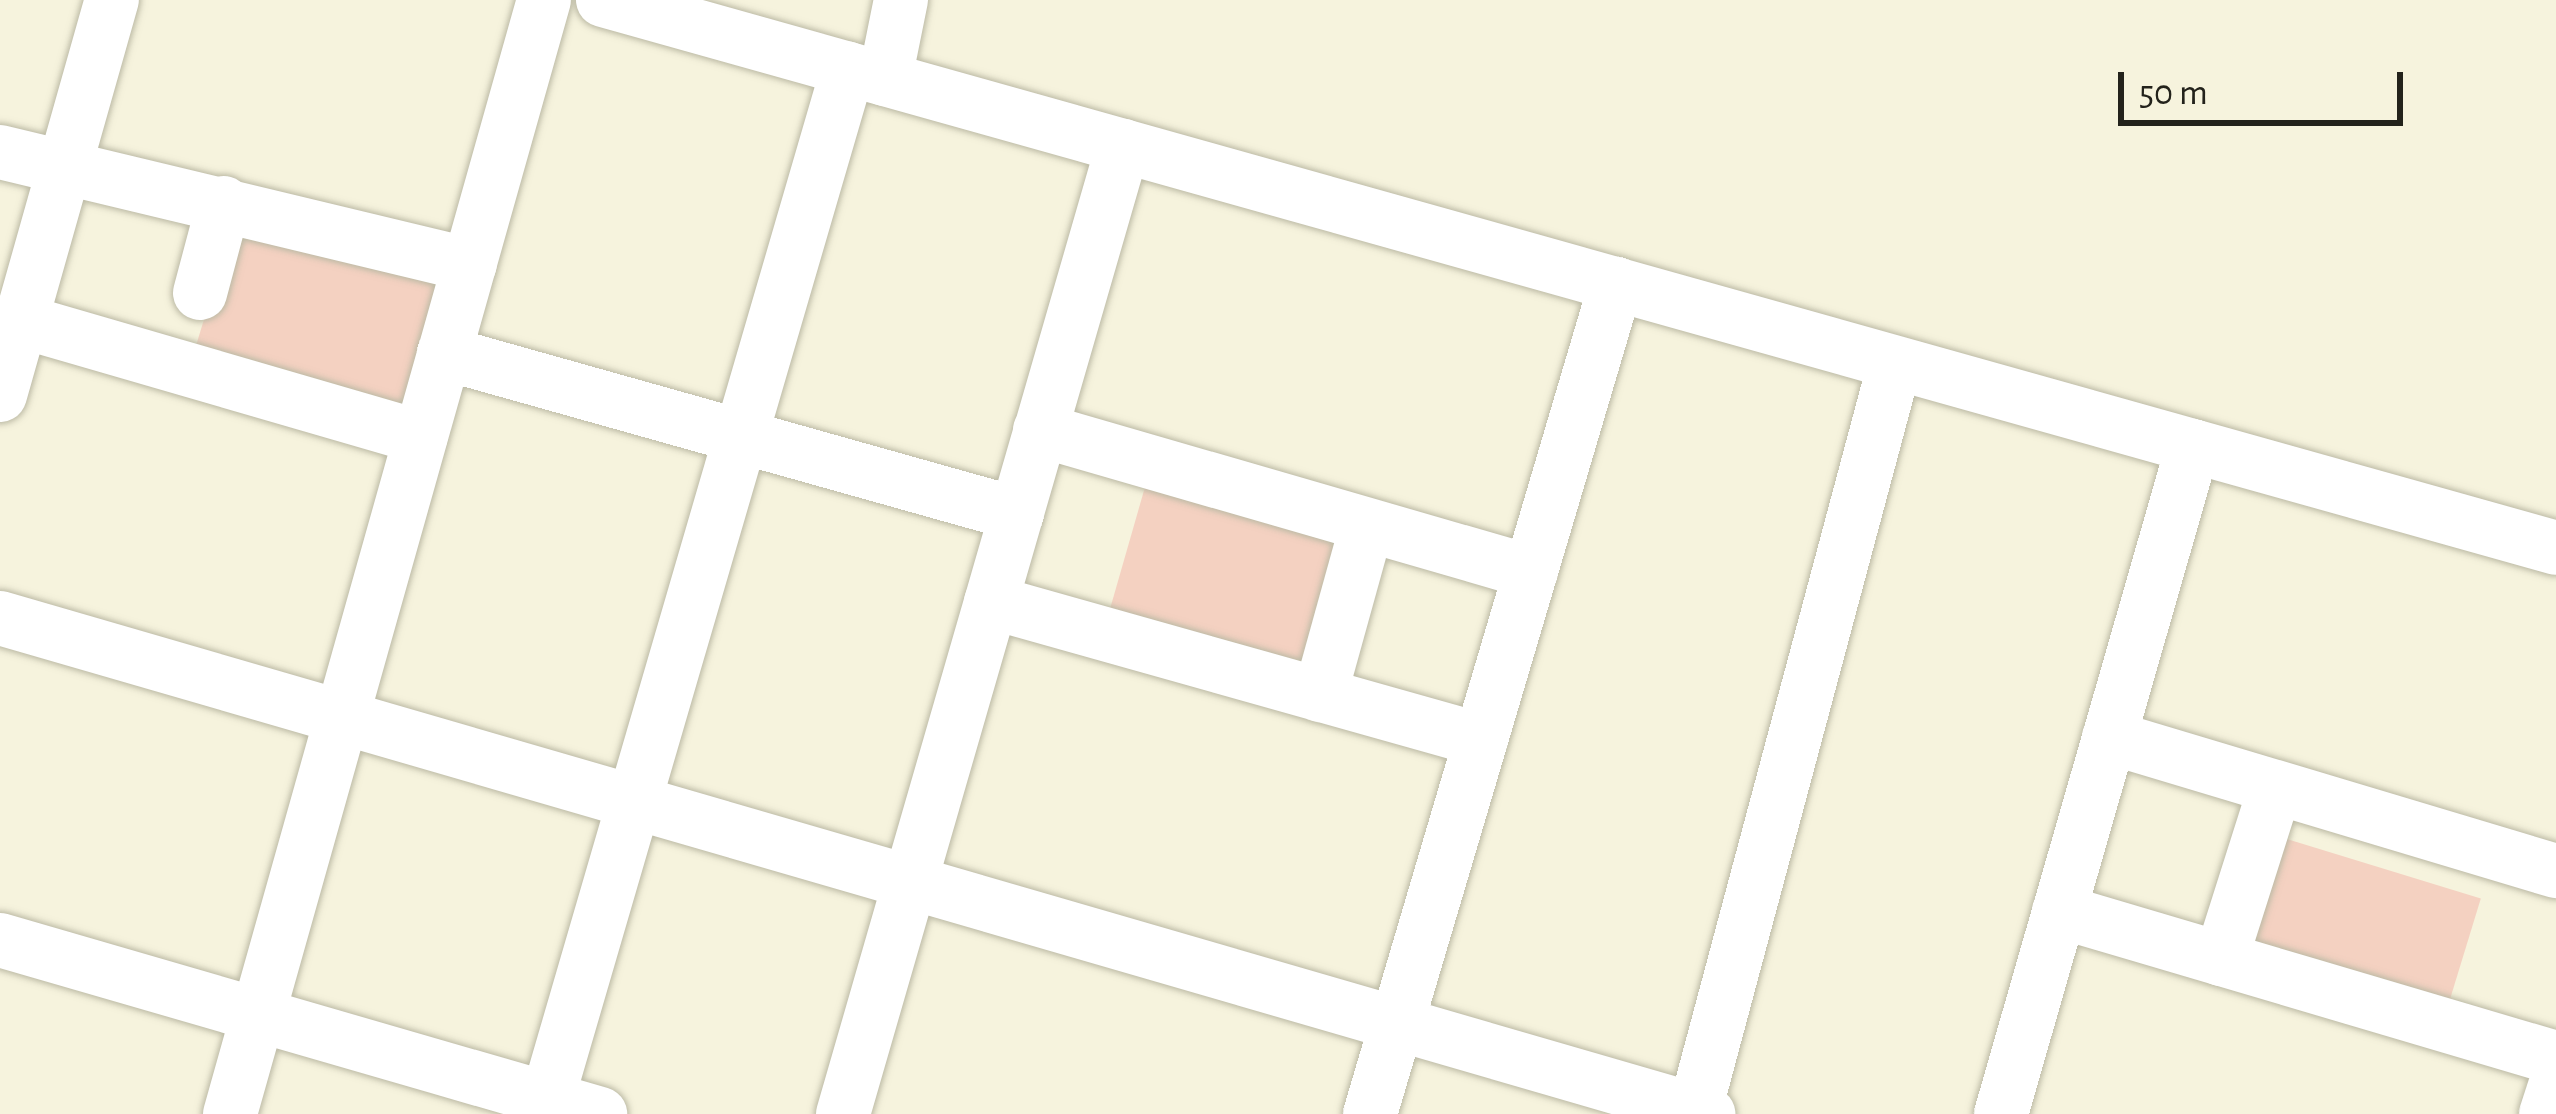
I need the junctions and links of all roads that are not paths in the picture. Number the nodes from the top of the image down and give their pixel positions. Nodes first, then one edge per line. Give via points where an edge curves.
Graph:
1 (112, 0) edge
2 (544, 0) edge
3 (603, 0) edge
4 (901, 0) edge
5 (867, 74) junction
6 (1123, 146) junction
7 (0, 152) edge
8 (58, 169) junction
9 (224, 203) junction
10 (470, 265) junction
11 (1616, 284) junction
12 (200, 293) dead end
13 (20, 321) junction
14 (444, 353) junction
15 (1895, 363) junction
16 (0, 394) edge
17 (1040, 430) junction
18 (741, 436) junction
19 (421, 437) junction
20 (2193, 446) junction
21 (1016, 514) junction
22 (1366, 525) junction
23 (2556, 548) edge
24 (1531, 572) junction
25 (991, 602) junction
26 (0, 618) edge
27 (1320, 695) junction
28 (342, 717) junction
29 (2109, 737) junction
30 (1481, 740) junction
31 (2275, 789) junction
32 (634, 802) junction
33 (2556, 871) edge
34 (910, 883) junction
35 (2060, 911) junction
36 (0, 940) edge
37 (2221, 959) junction
38 (257, 1015) junction
39 (1397, 1024) junction
40 (2556, 1058) edge
41 (2556, 1084) edge
42 (545, 1106) edge
43 (1702, 1112) edge
44 (230, 1114) edge
45 (600, 1114) edge
46 (843, 1114) edge
47 (1370, 1114) edge
48 (2001, 1114) edge
49 (2546, 1114) edge

1 - 8 street
2 - 10 street
3 - 5 street
4 - 5 street
5 - 6 street
5 - 18 street
6 - 11 street
6 - 17 street
7 - 8 street
8 - 9 street
8 - 13 street
9 - 10 street
9 - 12 street
10 - 14 street
11 - 15 street
11 - 24 street
13 - 16 street
13 - 19 street
14 - 18 street
14 - 19 street
15 - 20 street
15 - 43 street
17 - 21 street
17 - 22 street
18 - 21 street
18 - 32 street
19 - 28 street
20 - 23 street
20 - 29 street
21 - 25 street
22 - 24 street
22 - 27 street
24 - 30 street
25 - 27 street
25 - 34 street
26 - 28 street
27 - 30 street
28 - 32 street
28 - 38 street
29 - 31 street
29 - 35 street
30 - 39 street
31 - 33 street
31 - 37 street
32 - 34 street
32 - 42 street
34 - 39 street
34 - 46 street
35 - 37 street
35 - 48 street
36 - 38 street
37 - 40 street
38 - 42 street
38 - 44 street
39 - 43 street
39 - 47 street
41 - 49 street
42 - 45 street

